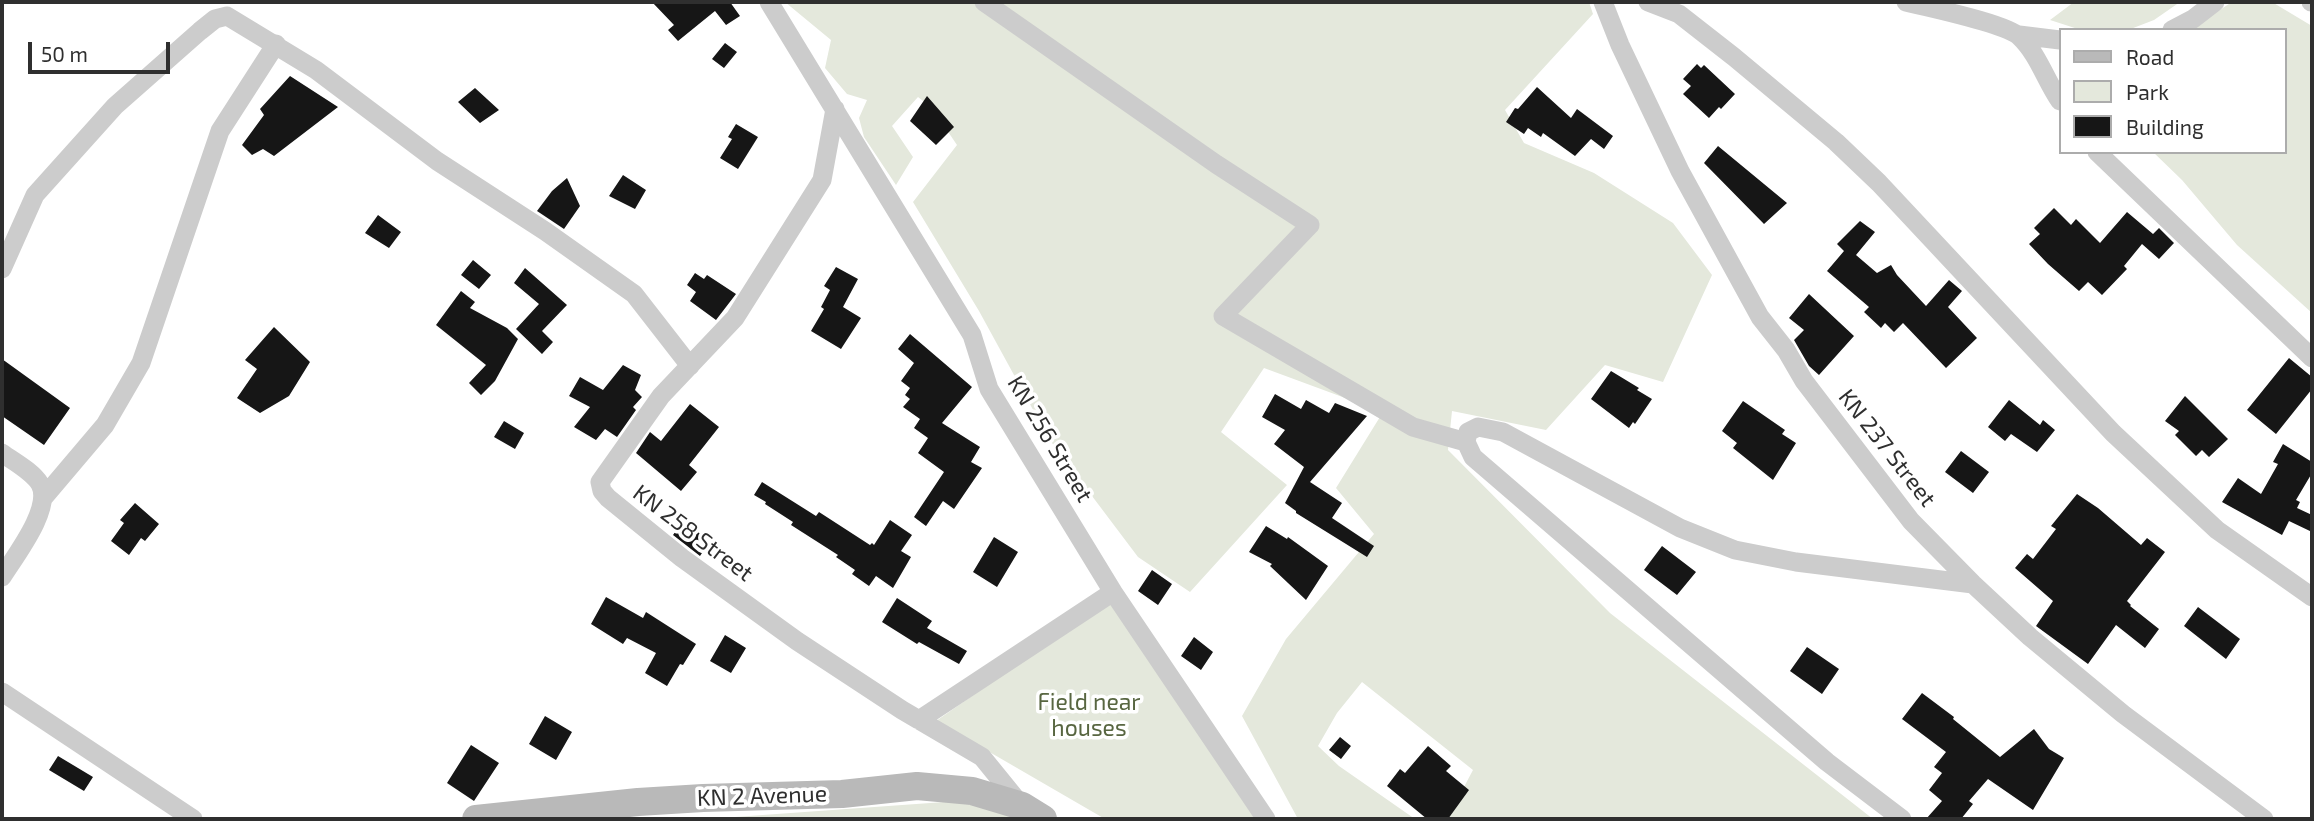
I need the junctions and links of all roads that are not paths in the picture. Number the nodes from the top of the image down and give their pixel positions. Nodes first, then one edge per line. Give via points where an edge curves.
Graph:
1 (769, 2) edge
2 (984, 2) edge
3 (1603, 2) edge
4 (1648, 2) edge
5 (1906, 2) edge
6 (2216, 2) edge
7 (2176, 28) edge
8 (2019, 35) junction
9 (2058, 40) edge
10 (276, 44) junction
11 (2058, 97) edge
12 (835, 109) junction
13 (2099, 154) edge
14 (2, 269) edge
15 (2312, 358) edge
16 (690, 366) junction
17 (1466, 442) junction
18 (2, 453) edge
19 (44, 497) junction
20 (2, 578) edge
21 (1973, 584) junction
22 (1113, 592) junction
23 (2312, 597) edge
24 (2, 692) edge
25 (919, 720) junction
26 (1032, 813) edge
27 (193, 819) edge
28 (476, 819) edge
29 (1266, 819) edge
30 (1902, 819) edge
31 (2264, 819) edge

1 - 12 street, KN 256 Street
2 - 17 street via 1310,225 1223,316 1413,427
3 - 21 street, KN 237 Street via 1680,171 1760,317 1911,521
4 - 23 street via 1679,14 1836,142 2113,433 2217,530
5 - 8 street
6 - 7 street
8 - 9 street
8 - 11 street
10 - 14 street via 227,16 200,31 115,106 35,195
10 - 16 street via 634,294
10 - 19 street via 220,131 141,363 105,425
12 - 16 street, KN 258 Street via 822,180 735,318
12 - 22 street, KN 256 Street via 972,335 989,389
13 - 15 street
16 - 25 street, KN 258 Street via 661,396 600,482 602,491 682,558
17 - 21 street via 1468,432 1478,427 1503,432 1680,528 1735,550
17 - 30 street via 1473,457 1827,762
18 - 19 street via 39,482
19 - 20 street via 37,519
21 - 31 street, KN 237 Street via 2123,714
22 - 25 street
22 - 29 street, KN 256 Street
24 - 27 street
25 - 26 street, KN 258 Street via 982,757
26 - 28 main road, KN 2 Avenue via 972,791 917,786 842,794 651,801

